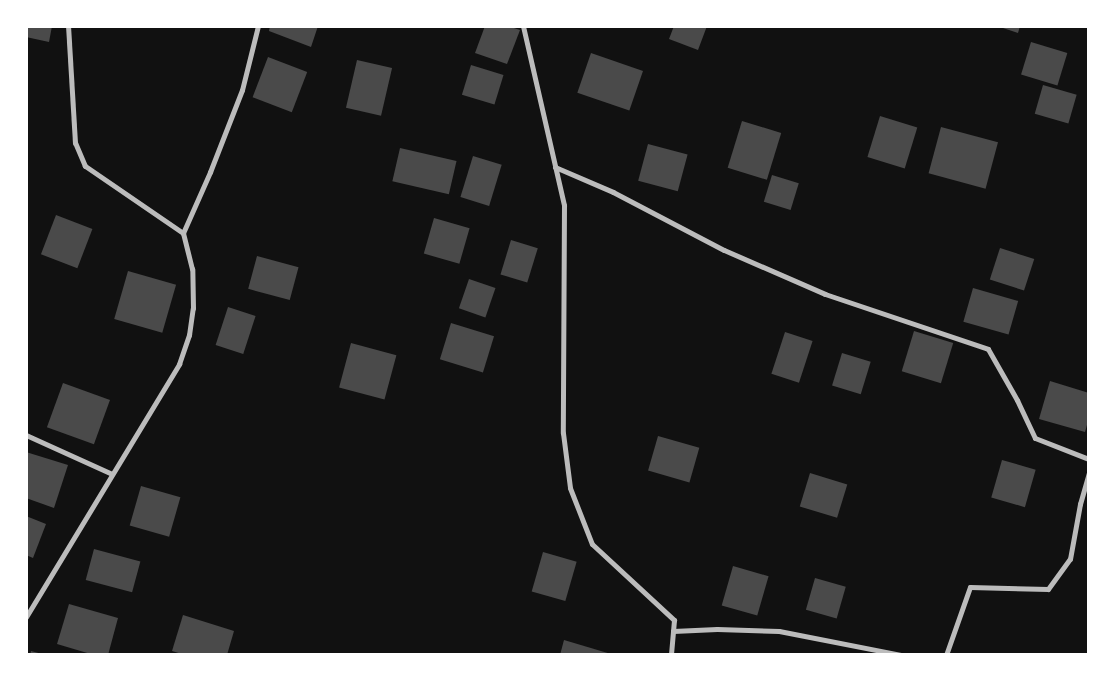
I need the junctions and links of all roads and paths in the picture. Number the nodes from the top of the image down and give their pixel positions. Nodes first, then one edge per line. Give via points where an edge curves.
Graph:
1 (68, 26) edge
2 (258, 26) edge
3 (523, 26) edge
4 (555, 167) junction
5 (183, 233) junction
6 (26, 435) edge
7 (1089, 460) edge
8 (1089, 472) edge
9 (112, 474) junction
10 (26, 617) edge
11 (673, 631) junction
12 (671, 655) edge
13 (901, 655) edge
14 (946, 655) edge

1 - 5 street via 74,143 85,166
2 - 5 street via 242,90
3 - 4 street
4 - 7 street via 613,192 724,250 826,294 988,349 1035,438
4 - 11 street via 564,205 563,433 570,488 592,544 674,620
5 - 9 street via 192,269 193,308 189,335 179,364
6 - 9 street
8 - 14 street via 1070,559 1048,588 970,586
9 - 10 street
11 - 12 street
11 - 13 street via 779,631

